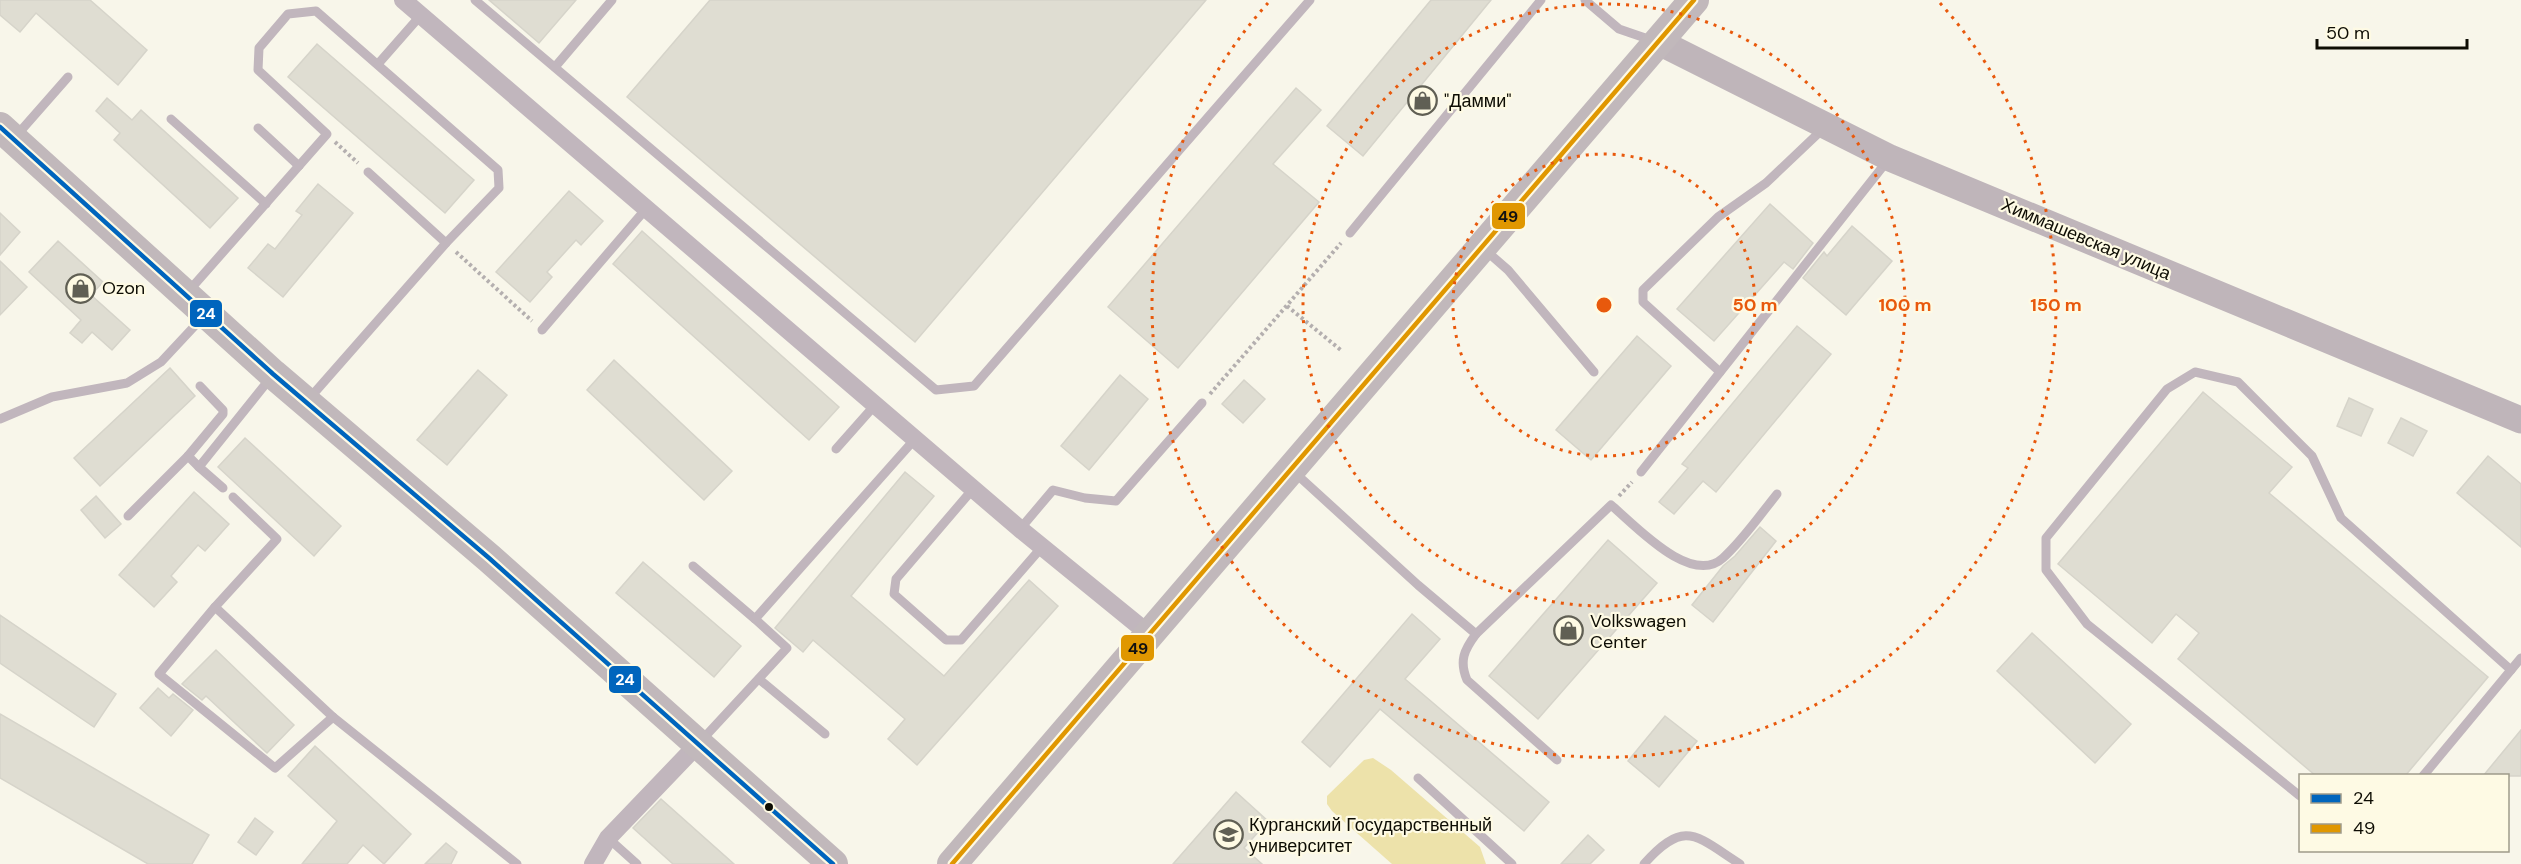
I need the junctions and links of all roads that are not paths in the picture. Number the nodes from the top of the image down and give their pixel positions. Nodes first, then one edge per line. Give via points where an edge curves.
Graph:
1 (403, 0) edge
2 (475, 0) edge
3 (612, 0) edge
4 (1310, 0) edge
5 (1541, 0) edge
6 (1586, 0) edge
7 (1694, 0) edge
8 (421, 15) junction
9 (1659, 42) junction
10 (378, 64) junction
11 (555, 67) junction
12 (68, 77) dead end
13 (171, 119) dead end
14 (1826, 126) junction
15 (258, 128) dead end
16 (4, 132) edge
17 (1890, 158) junction
18 (299, 166) junction
19 (368, 172) road end
20 (266, 204) junction
21 (645, 210) junction
22 (1350, 233) road end
23 (446, 243) junction
24 (1482, 247) junction
25 (196, 304) junction
26 (542, 330) road end
27 (1594, 372) dead end
28 (1720, 372) junction
29 (273, 374) junction
30 (200, 386) dead end
31 (306, 401) junction
32 (1202, 403) road end
33 (874, 405) junction
34 (0, 419) edge
35 (2521, 420) edge
36 (915, 439) junction
37 (836, 450) dead end
38 (188, 456) junction
39 (199, 467) junction
40 (1292, 469) junction
41 (1641, 472) road end
42 (223, 488) dead end
43 (973, 489) junction
44 (1777, 494) dead end
45 (233, 497) dead end
46 (128, 516) dead end
47 (1020, 529) junction
48 (1041, 547) junction
49 (693, 566) dead end
50 (215, 607) junction
51 (755, 619) junction
52 (1149, 634) junction
53 (1476, 634) junction
54 (2521, 658) edge
55 (2511, 670) junction
56 (759, 679) junction
57 (333, 717) junction
58 (825, 734) dead end
59 (699, 743) junction
60 (1557, 760) dead end
61 (2425, 774) edge
62 (1418, 778) dead end
63 (2299, 794) edge
64 (608, 838) junction
65 (517, 864) edge
66 (593, 864) edge
67 (637, 864) edge
68 (833, 864) edge
69 (952, 864) edge
70 (1512, 864) edge
71 (1644, 864) edge
72 (1740, 864) edge

1 - 8 street
2 - 11 lane
3 - 11 lane
4 - 11 lane via 974,386 936,390
5 - 22 lane
6 - 9 lane via 1619,29
7 - 9 main road
8 - 10 lane
8 - 21 street
9 - 14 street, Химмашевская улица
9 - 24 main road
10 - 18 lane via 316,11 288,14 258,48 258,70 327,134
10 - 23 lane via 498,170 499,188
12 - 16 lane
13 - 20 lane
14 - 17 street, Химмашевская улица
14 - 28 lane via 1766,183 1718,218 1643,290 1643,302
15 - 18 lane
16 - 25 main road
17 - 28 lane
17 - 35 street, Химмашевская улица
18 - 20 lane
19 - 23 lane
20 - 25 lane
21 - 26 lane
21 - 33 street
23 - 31 lane
24 - 27 lane via 1508,270
24 - 40 main road
25 - 29 main road
25 - 34 lane via 160,362 127,383 51,398
28 - 41 lane
29 - 31 main road
29 - 39 lane
30 - 38 lane via 223,414
31 - 59 main road
32 - 47 lane via 1116,501 1053,490
33 - 36 street
33 - 37 lane
36 - 43 street
36 - 51 lane
38 - 39 lane
38 - 46 lane
39 - 42 lane
40 - 52 main road
40 - 53 lane
43 - 47 street
43 - 48 lane via 896,579 894,594 946,640 961,640
44 - 53 lane via 1722,560 1700,567 1682,562 1611,505
45 - 50 lane via 277,539
47 - 48 street
48 - 52 street
49 - 51 lane
50 - 57 lane
50 - 57 lane via 159,674 275,768
51 - 56 lane via 787,648
52 - 69 main road
53 - 60 lane via 1464,650 1462,667 1467,680
54 - 55 lane
55 - 61 lane
55 - 63 lane via 2341,518 2312,456 2238,382 2195,372 2167,389 2046,538 2046,570 2087,624
56 - 58 lane
56 - 59 lane
57 - 65 lane
59 - 64 street
59 - 68 main road
62 - 70 lane
64 - 66 street
64 - 67 lane
71 - 72 lane via 1674,837 1694,835

